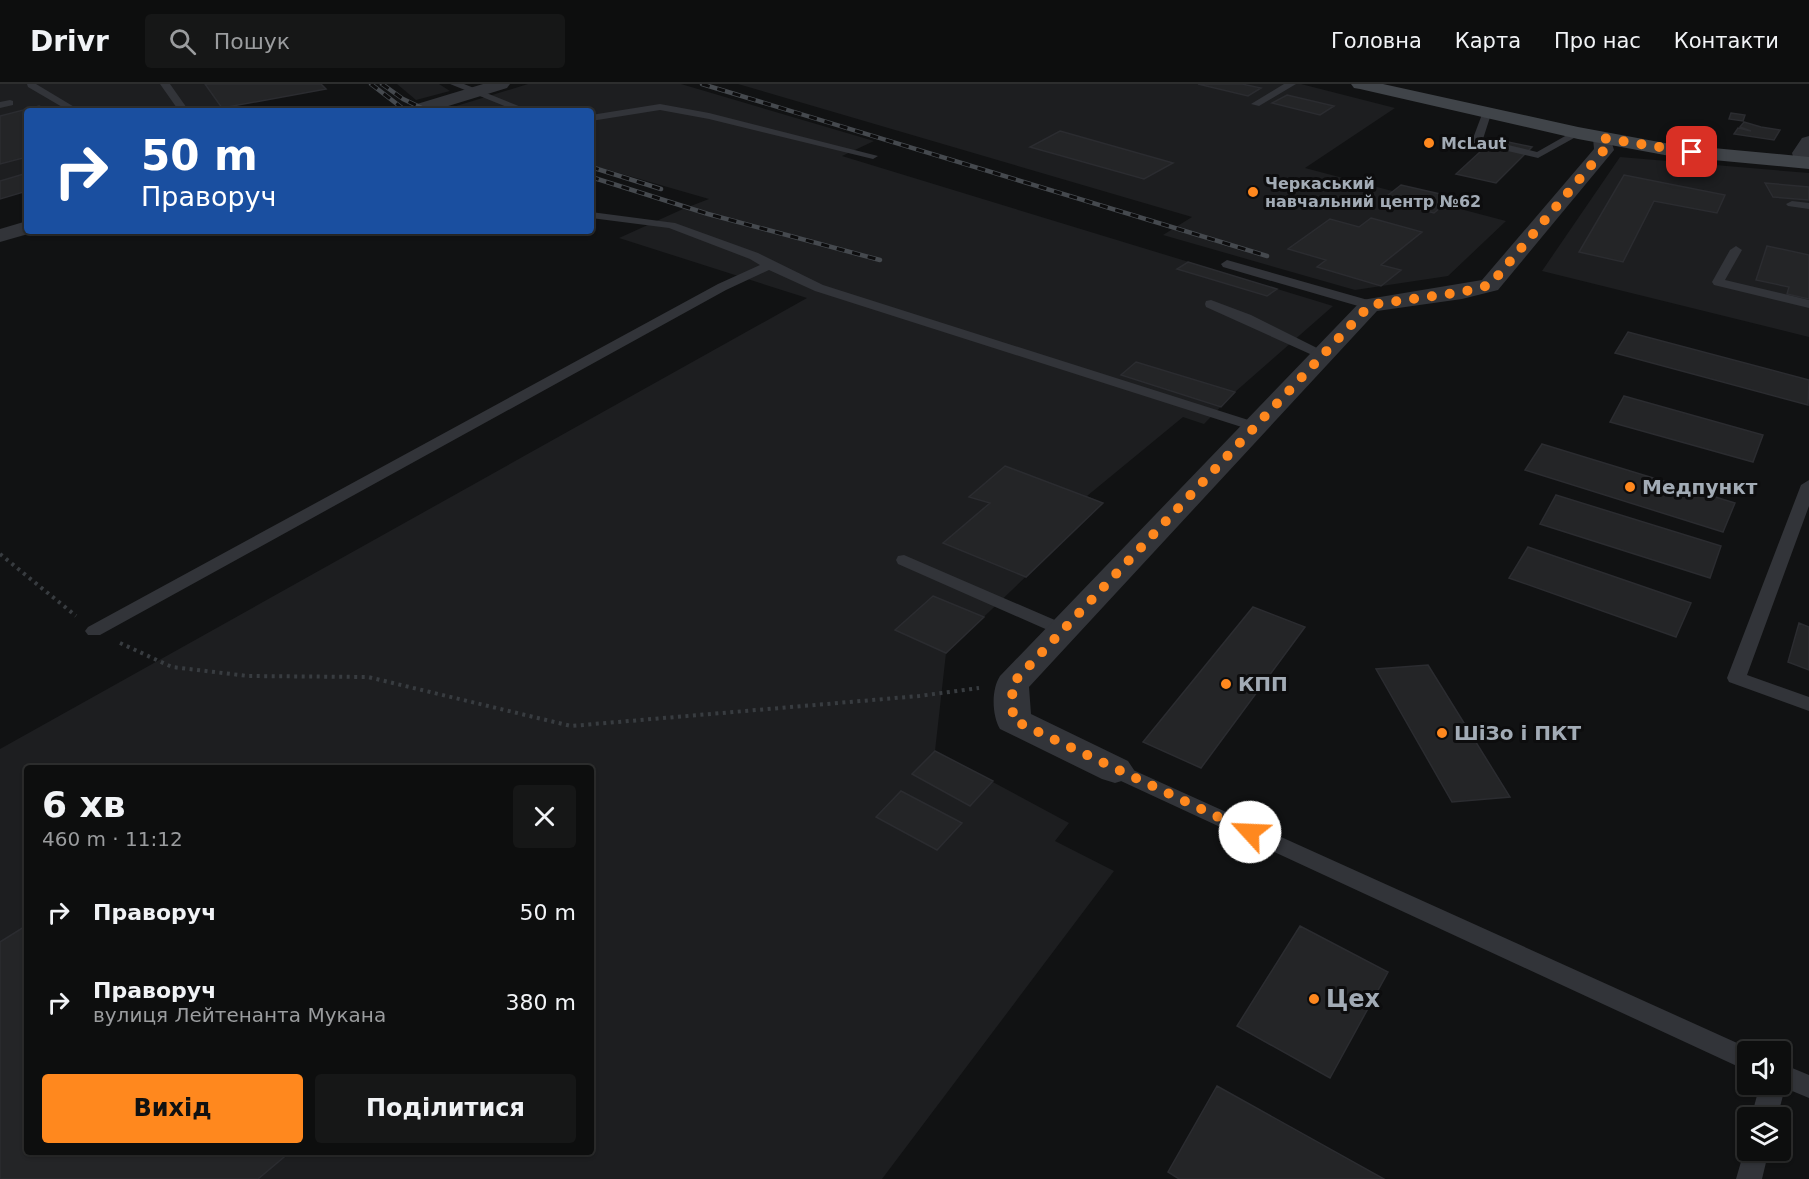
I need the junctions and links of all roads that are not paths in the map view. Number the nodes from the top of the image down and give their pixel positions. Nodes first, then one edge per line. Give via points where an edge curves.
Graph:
1 (165, 84) edge
2 (454, 84) edge
3 (501, 84) edge
4 (1291, 84) edge
5 (1360, 84) edge
6 (31, 85) edge
7 (476, 92) junction
8 (1257, 104) dead end
9 (71, 108) edge
10 (182, 108) edge
11 (422, 108) edge
12 (518, 108) edge
13 (1487, 111) junction
14 (594, 118) edge
15 (1590, 135) junction
16 (1809, 142) edge
17 (873, 156) dead end
18 (1806, 163) edge
19 (1792, 204) dead end
20 (1809, 206) edge
21 (594, 215) edge
22 (24, 228) edge
23 (0, 236) edge
24 (1736, 250) dead end
25 (1227, 264) dead end
26 (768, 265) junction
27 (1211, 304) dead end
28 (1809, 304) edge
29 (1370, 305) junction
30 (1324, 355) junction
31 (1256, 427) junction
32 (1809, 485) edge
33 (904, 561) dead end
34 (94, 631) road end
35 (1065, 631) junction
36 (1809, 704) edge
37 (1115, 770) joint
38 (1737, 1054) edge
39 (1791, 1079) edge
40 (1809, 1087) edge
41 (1753, 1161) edge
42 (1749, 1179) edge

1 - 10 lane
2 - 7 lane
3 - 7 street
4 - 8 lane
5 - 13 main road
6 - 9 lane
7 - 11 street
7 - 12 lane
13 - 15 main road
13 - 15 lane via 1477,141 1538,155
14 - 17 lane via 660,107
15 - 18 main road via 1670,150
15 - 29 street via 1604,150 1490,285
16 - 18 street via 1802,153
19 - 20 lane
21 - 26 lane via 671,225
22 - 23 street
24 - 28 lane via 1718,282
25 - 29 lane
26 - 31 lane via 819,288
26 - 34 lane
27 - 30 lane
29 - 30 street
30 - 31 street
31 - 35 street
32 - 36 lane via 1736,678
33 - 35 lane
35 - 37 street via 1012,684 1013,720
37 - 38 lane
39 - 40 lane
41 - 42 lane

